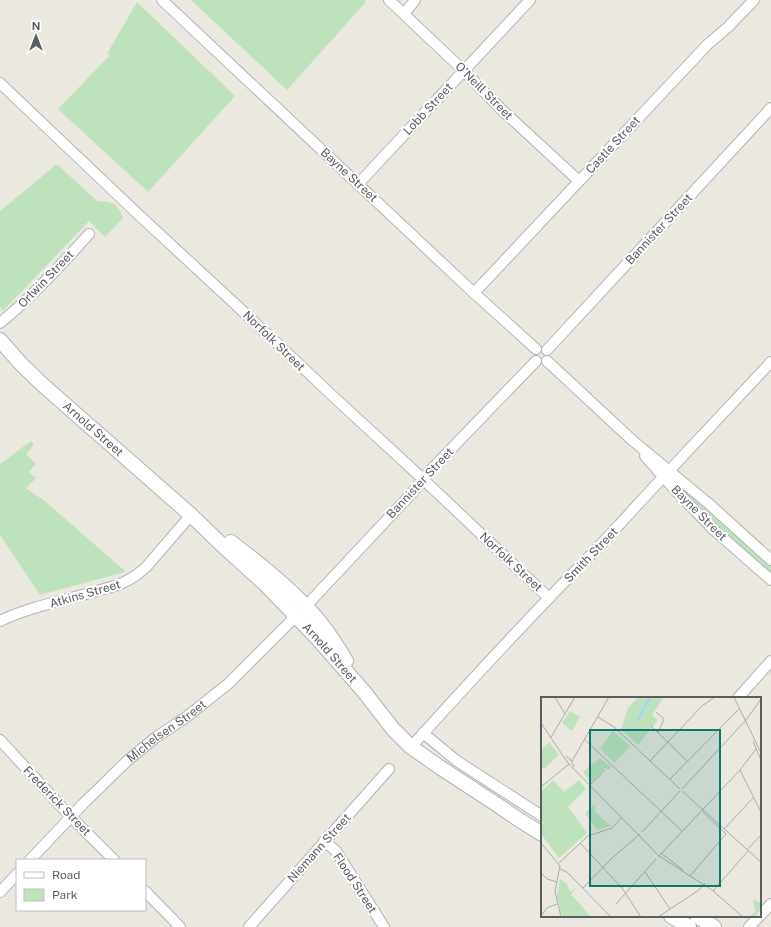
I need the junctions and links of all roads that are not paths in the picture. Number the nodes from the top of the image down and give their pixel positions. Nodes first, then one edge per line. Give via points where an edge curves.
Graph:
1 (162, 0) edge
2 (389, 0) edge
3 (415, 0) edge
4 (530, 0) edge
5 (754, 0) edge
6 (404, 14) junction
7 (464, 70) junction
8 (0, 83) edge
9 (771, 108) edge
10 (579, 181) junction
11 (359, 184) junction
12 (90, 234) dead end
13 (474, 293) junction
14 (0, 323) edge
15 (0, 340) edge
16 (536, 349) junction
17 (547, 350) junction
18 (536, 361) junction
19 (547, 361) junction
20 (771, 362) edge
21 (666, 474) junction
22 (423, 479) junction
23 (191, 515) junction
24 (771, 560) edge
25 (771, 580) edge
26 (549, 598) junction
27 (301, 611) junction
28 (0, 621) edge
29 (771, 661) edge
30 (739, 697) edge
31 (423, 734) junction
32 (0, 740) edge
33 (411, 747) junction
34 (389, 768) dead end
35 (496, 804) junction
36 (541, 815) edge
37 (71, 817) junction
38 (541, 826) edge
39 (541, 833) edge
40 (324, 841) junction
41 (31, 859) edge
42 (113, 859) edge
43 (16, 875) edge
44 (0, 892) edge
45 (146, 892) edge
46 (771, 904) edge
47 (762, 915) joint
48 (699, 917) edge
49 (760, 917) edge
50 (180, 927) edge
51 (249, 927) edge
52 (384, 927) edge
53 (714, 927) edge
54 (749, 927) edge
55 (756, 927) edge

1 - 11 street, Bayne Street
2 - 6 street, O'Neill Street
3 - 6 street
4 - 7 street, Lobb Street
5 - 10 street, Castle Street via 708,44
6 - 7 street, O'Neill Street
7 - 10 street, O'Neill Street via 502,110
7 - 11 street, Lobb Street
8 - 22 street, Norfolk Street
9 - 17 street, Bannister Street
10 - 13 street, Castle Street
11 - 13 street, Bayne Street
12 - 14 street, Orlwin Street via 39,288
13 - 16 street, Bayne Street
15 - 23 main road, Arnold Street via 44,386
16 - 17 street via 542,347
16 - 18 street via 533,356
17 - 19 street
18 - 19 street
18 - 22 street, Bannister Street
19 - 21 street, Bayne Street via 632,440 651,463
20 - 21 street, Smith Street
21 - 24 street, Bayne Street via 708,503
21 - 25 street, Bayne Street via 714,530
21 - 26 street, Smith Street
22 - 26 street, Norfolk Street
22 - 27 street, Bannister Street
23 - 27 main road, Arnold Street via 264,583
23 - 28 street, Atkins Street via 147,566 130,580
26 - 31 street, Smith Street
27 - 33 main road, Arnold Street via 337,660
27 - 37 street, Michelsen Street via 228,684 127,760
29 - 30 street
31 - 33 street, Smith Street
31 - 36 street via 457,761
32 - 37 street, Frederick Street
33 - 35 main road, Arnold Street
34 - 40 street, Niemann Street
35 - 38 main road, Arnold Street
35 - 39 main road, Arnold Street
37 - 41 street, Michelsen Street
37 - 42 street, Frederick Street
40 - 51 street, Niemann Street
40 - 52 street, Flood Street via 336,851
43 - 44 street
45 - 50 street
46 - 47 street
47 - 55 street
48 - 53 main road
49 - 54 street

